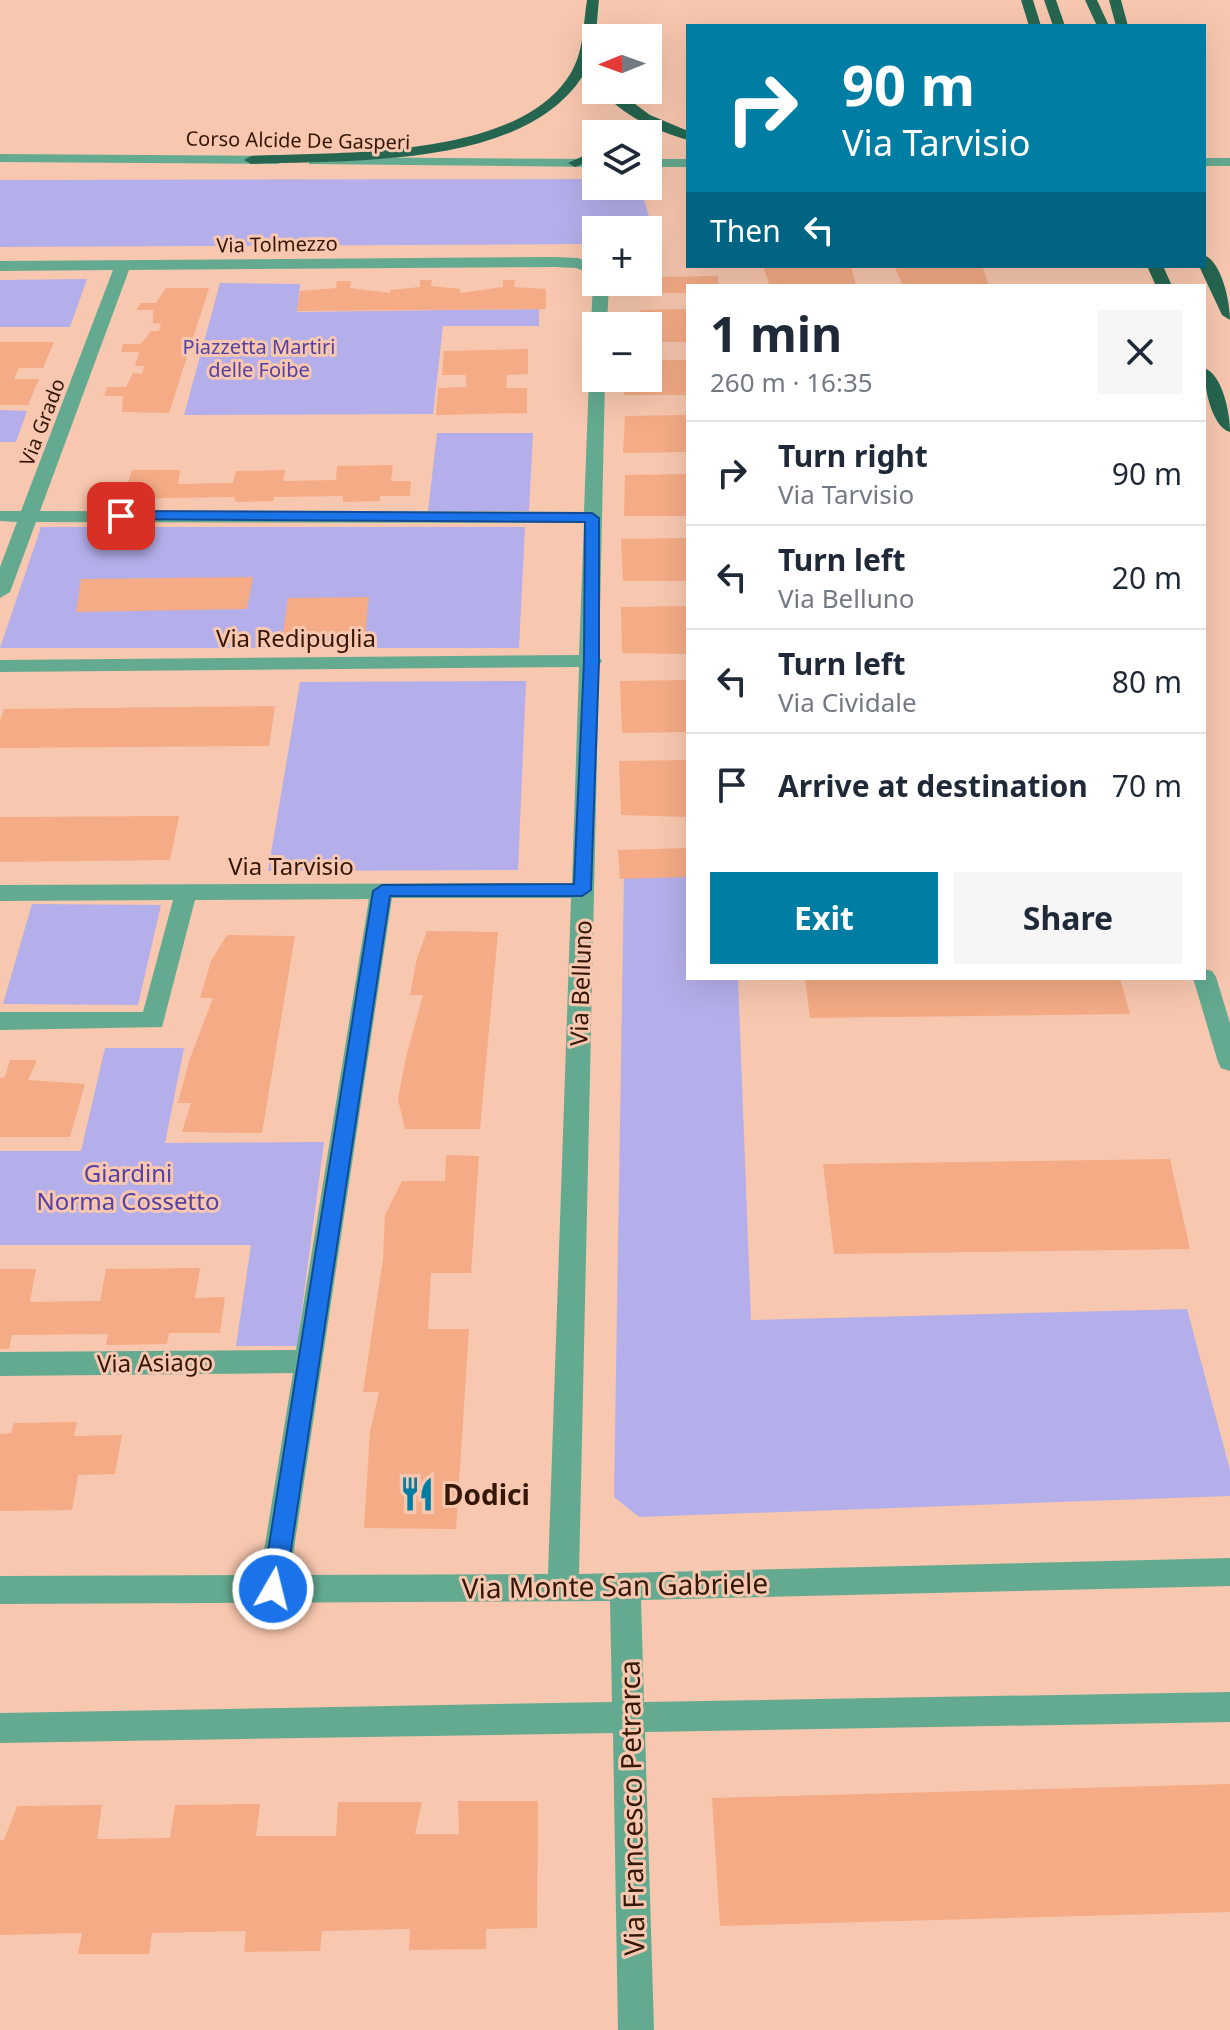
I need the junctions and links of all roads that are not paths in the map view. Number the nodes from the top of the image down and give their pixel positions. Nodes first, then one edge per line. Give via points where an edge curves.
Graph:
1 (593, 0) edge
2 (1027, 0) edge
3 (1050, 0) edge
4 (1091, 0) edge
5 (1115, 0) edge
6 (590, 24) edge
7 (1034, 24) edge
8 (1058, 24) edge
9 (1102, 24) edge
10 (1121, 24) edge
11 (582, 61) edge
12 (618, 104) edge
13 (686, 135) edge
14 (0, 158) edge
15 (251, 160) junction
16 (582, 160) edge
17 (1206, 162) edge
18 (1230, 162) edge
19 (575, 163) junction
20 (582, 163) edge
21 (662, 163) edge
22 (686, 163) edge
23 (1206, 264) edge
24 (123, 265) junction
25 (582, 265) edge
26 (0, 266) edge
27 (1230, 315) edge
28 (1206, 377) edge
29 (596, 392) edge
30 (1230, 427) edge
31 (0, 516) edge
32 (30, 516) junction
33 (592, 518) junction
34 (0, 592) edge
35 (592, 661) junction
36 (0, 666) edge
37 (582, 890) junction
38 (382, 891) junction
39 (186, 892) junction
40 (0, 893) edge
41 (1205, 980) edge
42 (0, 1021) edge
43 (1230, 1062) edge
44 (309, 1361) junction
45 (0, 1364) edge
46 (1230, 1572) edge
47 (625, 1585) junction
48 (563, 1588) junction
49 (273, 1589) junction
50 (0, 1590) edge
51 (1230, 1707) edge
52 (628, 1719) junction
53 (0, 1728) edge
54 (636, 2030) edge

1 - 6 highway
2 - 7 highway
3 - 8 highway
4 - 9 highway
5 - 10 highway
11 - 15 highway via 555,100 508,127 474,138 430,150
12 - 13 highway via 624,113
14 - 15 street, Corso Alcide De Gasperi
15 - 19 street, Corso Alcide De Gasperi
16 - 19 highway
17 - 18 street
19 - 20 street, Corso Alcide De Gasperi
21 - 22 street
23 - 27 highway
24 - 25 street, Via Tolmezzo
24 - 26 street, Via Tolmezzo
24 - 32 street, Via Grado
28 - 30 highway
29 - 33 street, Via Belluno
31 - 32 street
32 - 33 street
32 - 34 street, Via Grado
33 - 35 street, Via Belluno
35 - 36 street, Via Redipuglia
35 - 37 street, Via Belluno
37 - 38 street, Via Tarvisio
37 - 48 street, Via Belluno
38 - 39 street, Via Tarvisio
38 - 44 street
39 - 40 street, Via Tarvisio
39 - 42 street via 153,1021
41 - 43 street
44 - 45 street, Via Asiago
44 - 49 street
46 - 47 street, Via Monte San Gabriele
47 - 48 street, Via Monte San Gabriele
47 - 52 street, Via Francesco Petrarca
48 - 49 street, Via Monte San Gabriele
49 - 50 street, Via Monte San Gabriele
51 - 52 street
52 - 53 street
52 - 54 street, Via Francesco Petrarca

